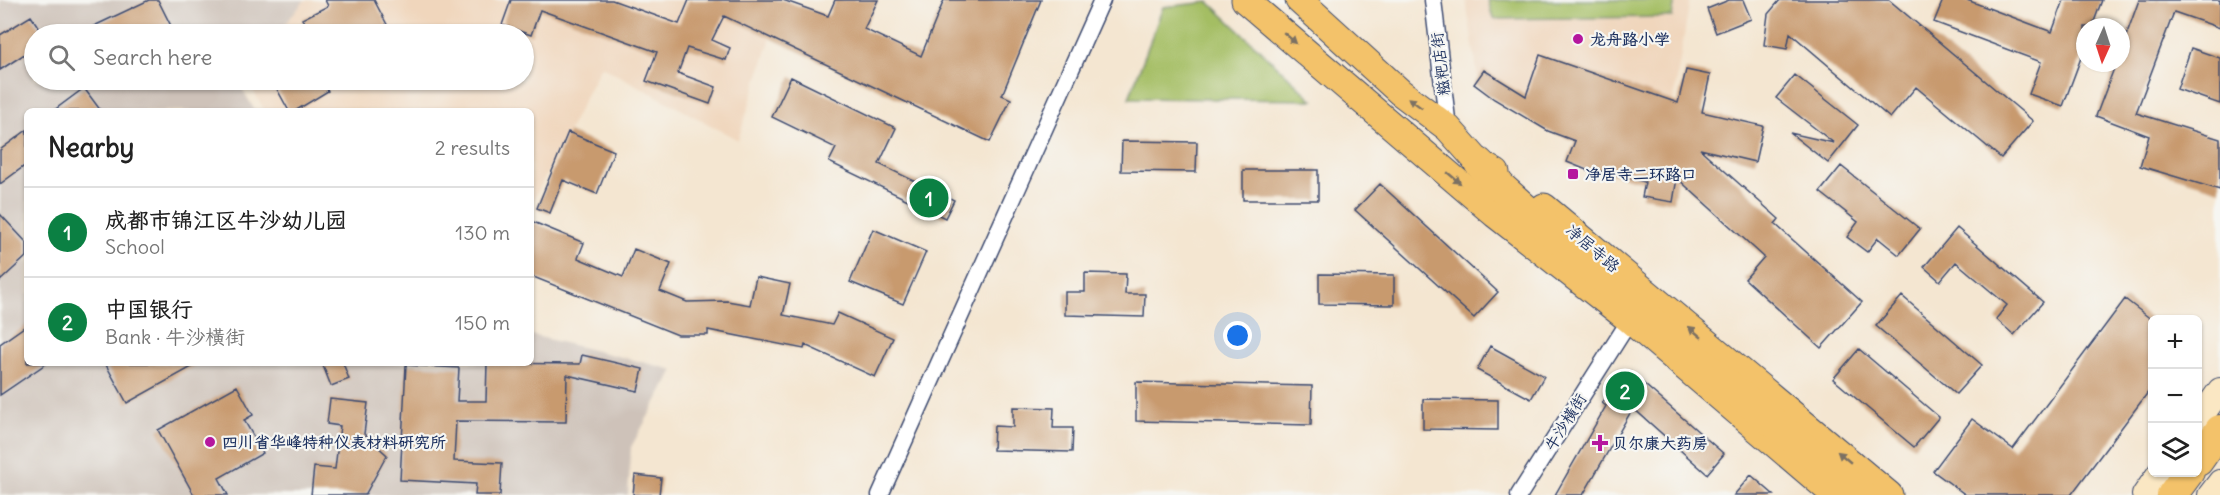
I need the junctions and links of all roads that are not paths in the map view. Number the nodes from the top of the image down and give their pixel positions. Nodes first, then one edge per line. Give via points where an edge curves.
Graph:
1 (1102, 0) edge
2 (1245, 0) edge
3 (1299, 0) edge
4 (1433, 0) edge
5 (1448, 128) junction
6 (1479, 163) junction
7 (1630, 320) junction
8 (2220, 390) edge
9 (2202, 415) edge
10 (2220, 430) edge
11 (2202, 455) edge
12 (2157, 477) edge
13 (2185, 477) edge
14 (2220, 482) edge
15 (880, 495) edge
16 (1519, 495) edge
17 (1835, 495) edge
18 (1861, 495) edge
19 (1889, 495) edge
20 (2144, 495) edge
21 (2172, 495) edge
22 (2210, 495) edge

1 - 15 street
2 -> 7 main road, 净居寺路 via 1495,214
5 -> 3 main road, 净居寺路 via 1400,92
4 - 5 street, 糍粑店街
5 - 6 main road, 净居寺路
6 - 18 highway via 1503,189 1692,357
19 -> 6 main road, 净居寺路 via 1519,186
7 - 16 street, 牛沙横街
7 - 17 main road, 净居寺路
8 - 9 main road
10 - 11 highway
12 - 20 main road
13 - 21 highway
14 - 22 main road

